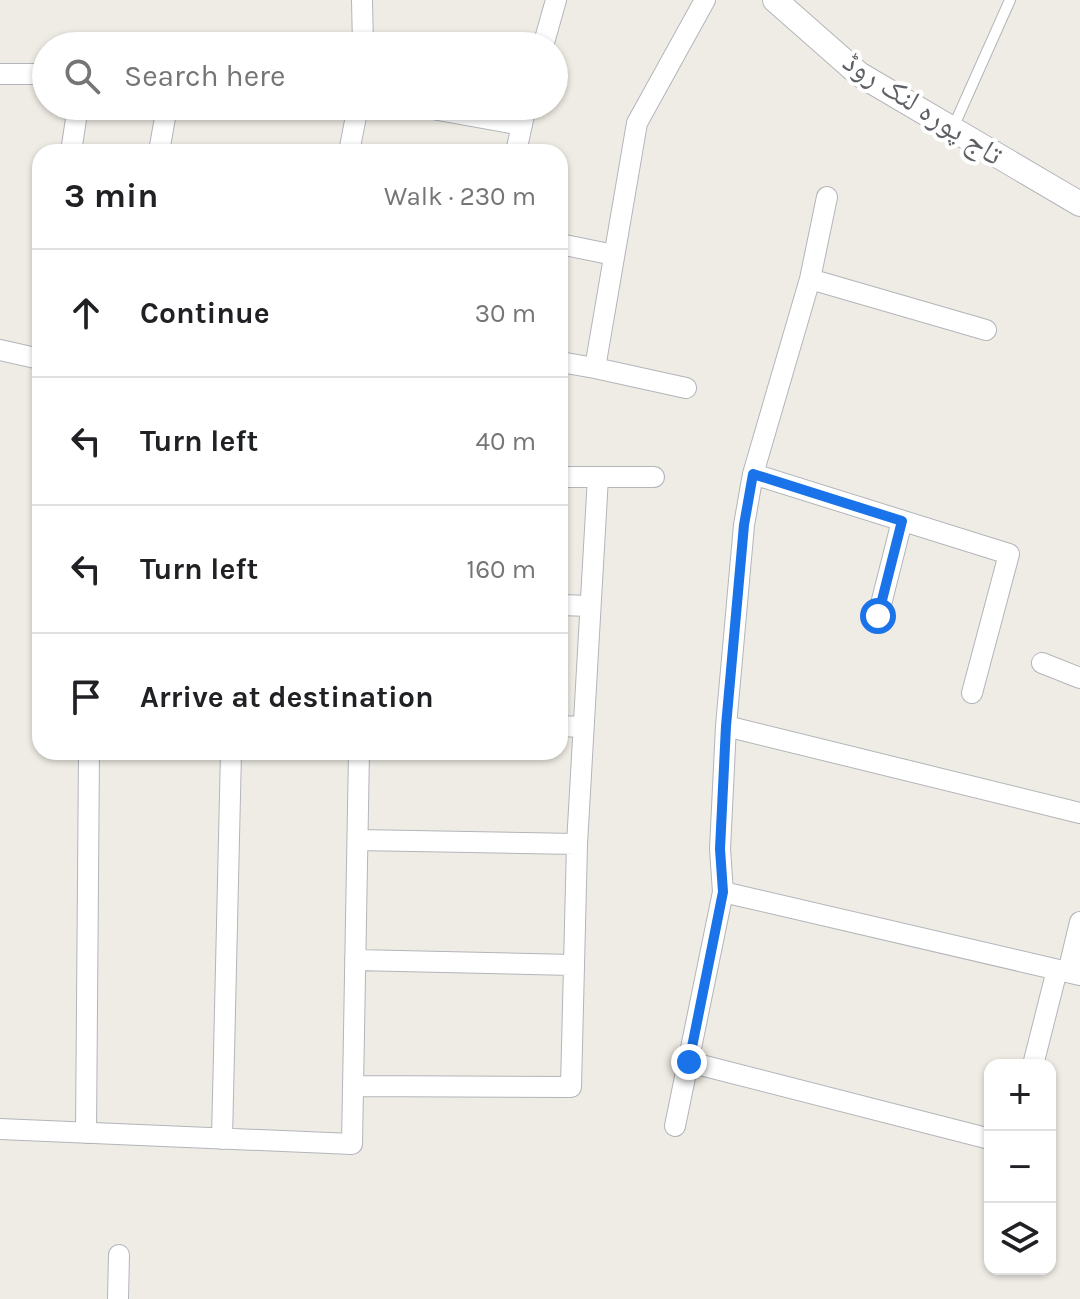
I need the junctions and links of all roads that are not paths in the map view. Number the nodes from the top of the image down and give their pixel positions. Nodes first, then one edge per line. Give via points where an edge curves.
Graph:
1 (362, 0) edge
2 (556, 0) edge
3 (705, 0) edge
4 (775, 0) edge
5 (1010, 0) edge
6 (363, 32) edge
7 (547, 32) edge
8 (0, 74) edge
9 (32, 74) edge
10 (76, 120) edge
11 (165, 120) edge
12 (355, 120) edge
13 (523, 120) edge
14 (952, 131) junction
15 (72, 144) edge
16 (160, 144) edge
17 (351, 144) edge
18 (518, 144) edge
19 (827, 197) dead end
20 (1080, 204) edge
21 (568, 246) edge
22 (614, 255) junction
23 (810, 279) junction
24 (986, 330) dead end
25 (0, 350) edge
26 (32, 356) edge
27 (568, 363) edge
28 (595, 368) junction
29 (686, 388) dead end
30 (753, 474) junction
31 (568, 477) edge
32 (598, 477) junction
33 (654, 477) dead end
34 (902, 521) junction
35 (568, 605) edge
36 (590, 606) junction
37 (878, 616) dead end
38 (1042, 663) dead end
39 (1080, 678) edge
40 (972, 693) dead end
41 (568, 726) edge
42 (726, 726) junction
43 (582, 727) junction
44 (89, 760) edge
45 (231, 760) edge
46 (359, 760) edge
47 (1080, 813) edge
48 (358, 840) junction
49 (577, 844) junction
50 (723, 892) junction
51 (1080, 922) edge
52 (355, 960) junction
53 (573, 965) junction
54 (1068, 972) edge
55 (1035, 1059) edge
56 (689, 1062) junction
57 (353, 1086) junction
58 (675, 1126) dead end
59 (0, 1129) edge
60 (86, 1133) junction
61 (984, 1137) edge
62 (222, 1139) junction
63 (119, 1255) dead end
64 (118, 1299) edge

1 - 6 street
2 - 7 street
3 - 22 street via 637,123
4 - 14 street, تاج پورہ لنک روڈ via 859,74
5 - 14 lane
8 - 9 street
10 - 15 street
11 - 16 street
12 - 17 street
13 - 18 street
14 - 20 street, تاج پورہ لنک روڈ
19 - 23 street
21 - 22 street
22 - 28 street
23 - 24 street
23 - 30 street
25 - 26 street
27 - 28 street
28 - 29 street
30 - 34 street
30 - 42 street
31 - 32 street
32 - 33 street
32 - 36 street
34 - 37 street
34 - 40 street via 1009,554
35 - 36 street
36 - 43 street
38 - 39 street
41 - 43 street
42 - 47 street
42 - 50 street
43 - 49 street
44 - 60 street
45 - 62 street
46 - 48 street
48 - 49 street
48 - 52 street
49 - 53 street
50 - 54 street
50 - 56 street
51 - 54 street
52 - 53 street
52 - 57 street
53 - 57 street via 571,1087
54 - 55 street
56 - 58 street
56 - 61 street
57 - 62 street via 352,1144
59 - 60 street
60 - 62 street
63 - 64 street

